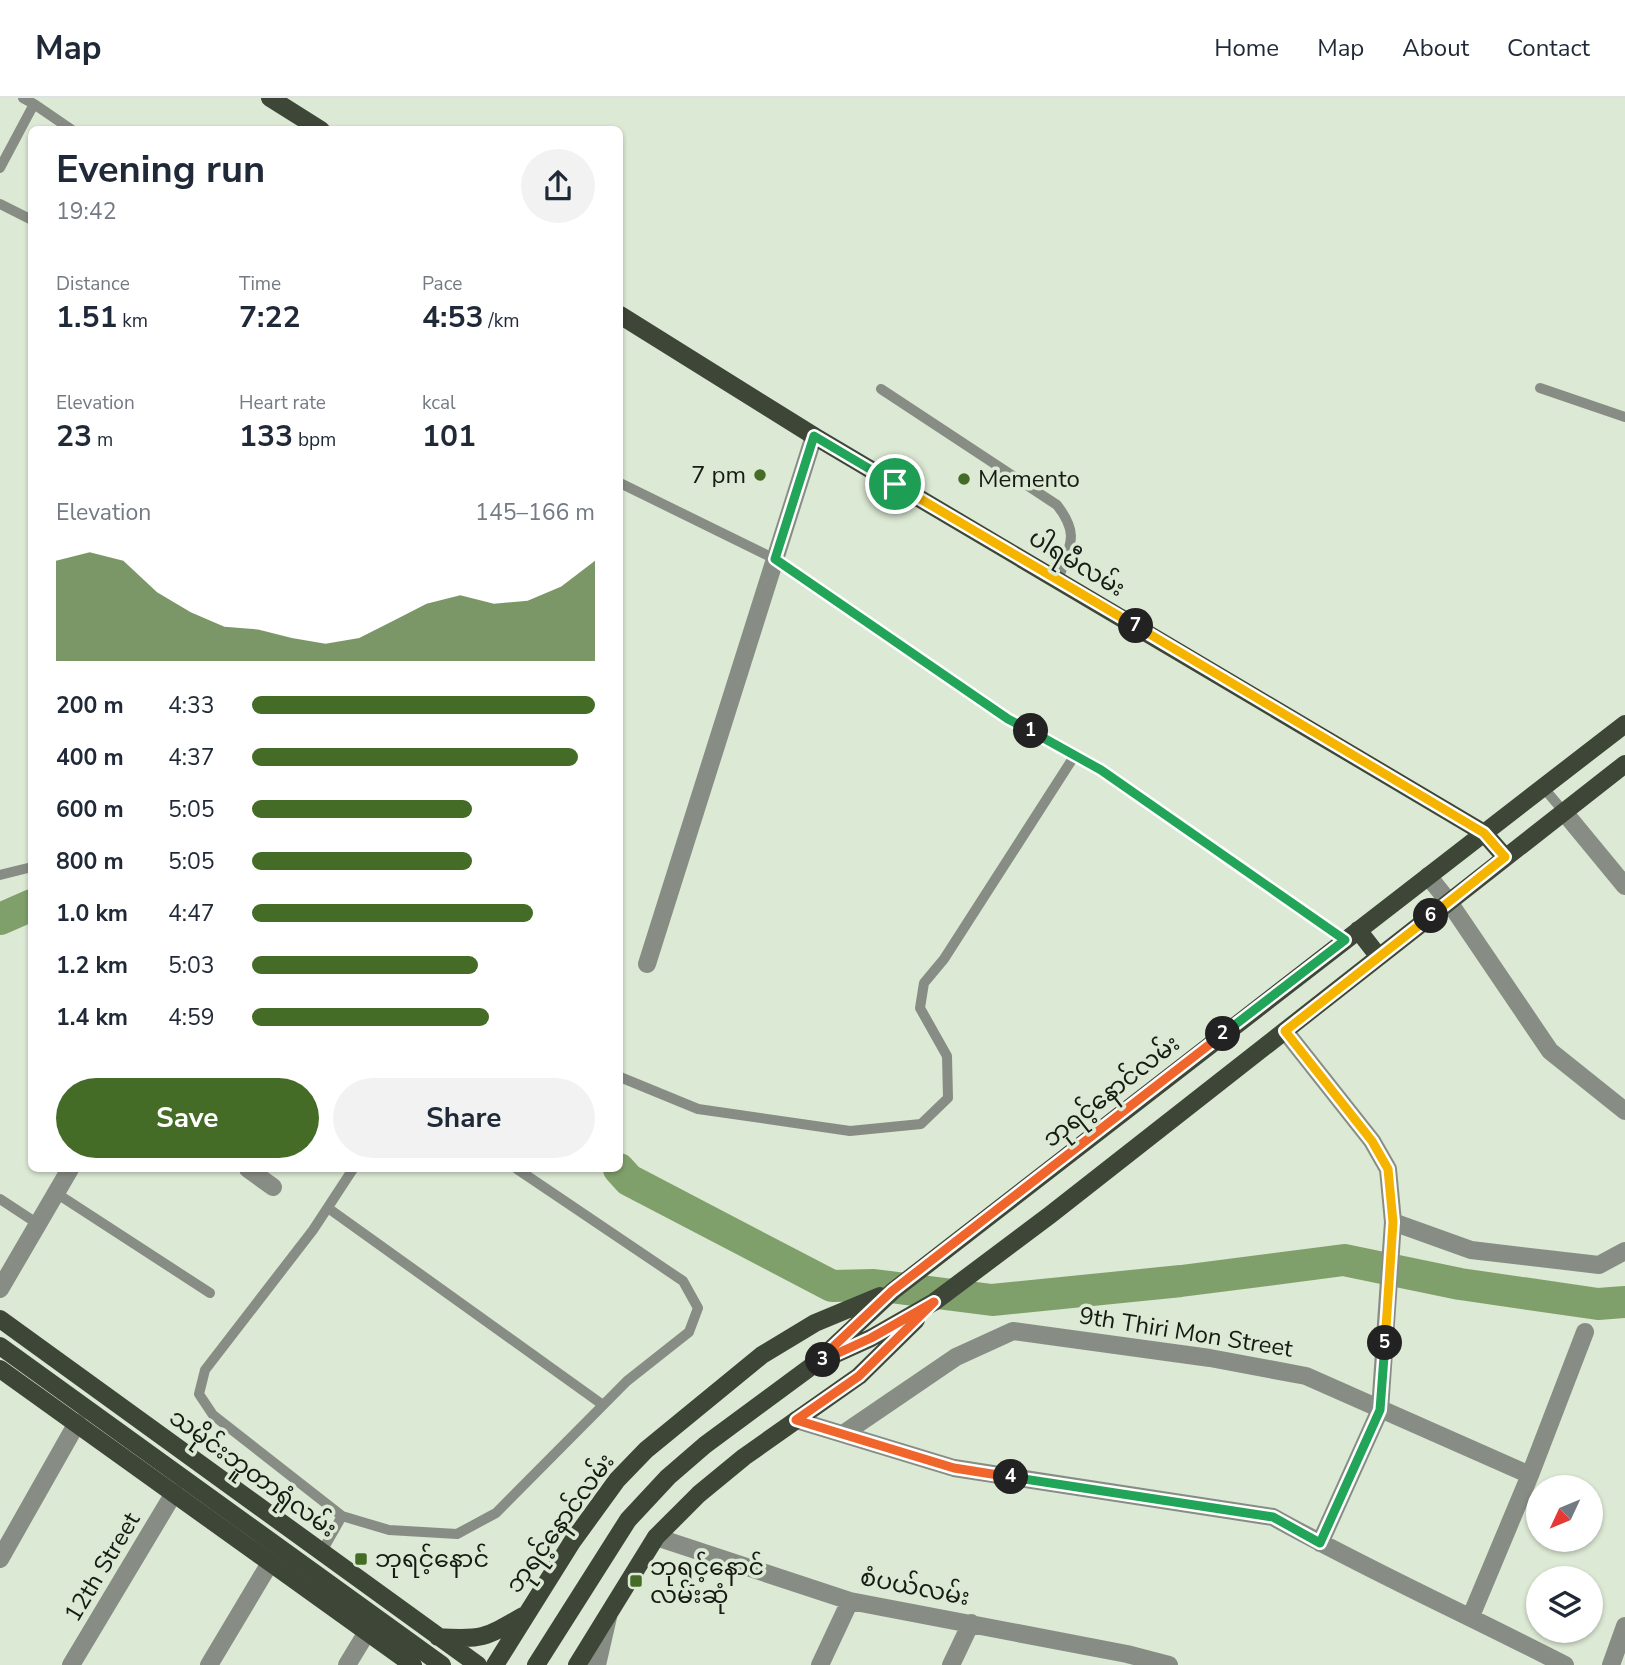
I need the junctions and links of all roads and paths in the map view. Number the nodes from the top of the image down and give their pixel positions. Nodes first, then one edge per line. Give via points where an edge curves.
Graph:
1 (23, 98) edge
2 (270, 98) edge
3 (34, 104) junction
4 (66, 126) edge
5 (315, 126) edge
6 (0, 168) edge
7 (0, 204) edge
8 (28, 218) edge
9 (623, 317) edge
10 (881, 388) dead end
11 (1540, 388) dead end
12 (1625, 417) edge
13 (814, 436) junction
14 (623, 484) edge
15 (775, 559) junction
16 (1058, 580) junction
17 (1625, 724) edge
18 (1075, 755) junction
19 (1625, 764) edge
20 (1543, 787) junction
21 (1564, 811) junction
22 (1484, 833) junction
23 (1505, 857) junction
24 (28, 868) edge
25 (0, 875) edge
26 (1428, 876) junction
27 (1625, 886) edge
28 (1449, 902) junction
29 (1352, 935) junction
30 (1379, 957) junction
31 (647, 964) dead end
32 (1285, 1031) junction
33 (623, 1078) edge
34 (1625, 1111) edge
35 (68, 1172) edge
36 (252, 1172) edge
37 (351, 1172) edge
38 (521, 1172) edge
39 (274, 1187) dead end
40 (56, 1193) junction
41 (0, 1199) edge
42 (328, 1208) junction
43 (1393, 1222) junction
44 (38, 1224) junction
45 (1625, 1251) edge
46 (0, 1289) edge
47 (892, 1291) junction
48 (210, 1293) dead end
49 (934, 1302) junction
50 (0, 1319) edge
51 (1585, 1332) dead end
52 (0, 1346) edge
53 (816, 1363) junction
54 (0, 1369) edge
55 (603, 1405) junction
56 (1380, 1410) junction
57 (796, 1420) junction
58 (77, 1423) junction
59 (843, 1434) junction
60 (206, 1469) junction
61 (1530, 1475) joint
62 (1526, 1485) edge
63 (180, 1497) junction
64 (342, 1516) junction
65 (656, 1537) junction
66 (1320, 1543) junction
67 (321, 1553) junction
68 (0, 1559) edge
69 (270, 1563) junction
70 (850, 1601) junction
71 (526, 1614) junction
72 (1471, 1616) junction
73 (971, 1623) junction
74 (1625, 1626) edge
75 (367, 1632) junction
76 (438, 1637) junction
77 (1124, 1659) edge
78 (586, 1661) edge
79 (71, 1665) edge
80 (209, 1665) edge
81 (347, 1665) edge
82 (413, 1665) edge
83 (442, 1665) edge
84 (478, 1665) edge
85 (495, 1665) edge
86 (536, 1665) edge
87 (820, 1665) edge
88 (951, 1665) edge
89 (1169, 1665) edge
90 (1565, 1665) edge
91 (1611, 1665) edge

1 - 3 lane
2 - 5 main road
3 - 4 lane
3 - 6 lane
7 - 8 lane
9 - 13 main road, ပါရမီလမ်း
10 - 16 lane via 1056,505 1069,522 1072,536
11 - 12 lane
13 - 15 street
13 - 16 main road, ပါရမီလမ်း
14 - 15 lane
15 - 18 lane via 1008,719
15 - 31 street
16 - 22 main road, ပါရမီလမ်း
17 - 20 main road, ဘုရင့်နောင်လမ်း
18 - 29 lane
18 - 33 lane via 924,983 920,1008 947,1056 948,1098 921,1124 850,1131 698,1109
19 - 21 main road, ဘုရင့်နောင်လမ်း
20 - 21 lane
20 - 22 main road, ဘုရင့်နောင်လမ်း
21 - 23 main road, ဘုရင့်နောင်လမ်း
21 - 27 street
22 - 23 main road, ပါရမီလမ်း
22 - 26 main road, ဘုရင့်နောင်လမ်း
23 - 28 main road, ဘုရင့်နောင်လမ်း
24 - 25 lane
26 - 28 street
26 - 29 main road, ဘုရင့်နောင်လမ်း
28 - 30 main road, ဘုရင့်နောင်လမ်း
28 - 34 street via 1550,1051
29 - 30 main road
29 - 47 main road, ဘုရင့်နောင်လမ်း
30 - 32 main road, ဘုရင့်နောင်လမ်း
32 - 43 street via 1372,1141 1388,1169
32 - 49 main road, ဘုရင့်နောင်လမ်း
35 - 40 street
36 - 39 street
37 - 42 lane
38 - 55 lane via 683,1281 698,1308 689,1332
40 - 44 street
40 - 48 lane
41 - 44 lane
42 - 55 lane
42 - 64 lane via 205,1370 199,1394 213,1415
43 - 45 street via 1471,1250 1599,1265
43 - 56 street
44 - 46 street
47 - 53 main road, ဘုရင့်နောင်လမ်း
47 - 71 main road, ဘုရင့်နောင်လမ်း via 816,1324 762,1355 646,1450 595,1509
49 - 53 main road, ဘုရင့်နောင်လမ်း
49 - 57 main road, ဘုရင့်နောင်လမ်း via 859,1376
50 - 60 main road, သမိုင်းဘူတာရုံလမ်း
51 - 61 street
52 - 83 main road, bridge
53 - 86 main road, ဘုရင့်နောင်လမ်း via 705,1445 628,1520
54 - 58 main road
55 - 64 lane via 496,1513 457,1534 389,1530
56 - 59 street, 9th Thiri Mon Street via 1306,1376 1013,1331 956,1357
56 - 61 street, 9th Thiri Mon Street
56 - 66 street
57 - 59 street
57 - 65 main road, ဘုရင့်နောင်လမ်း via 699,1494
58 - 63 main road
58 - 68 street
59 - 66 street via 954,1468 1273,1517
60 - 63 main road
60 - 67 main road, သမိုင်းဘူတာရုံလမ်း
62 - 72 street
63 - 69 main road
63 - 79 street, 12th Street
64 - 67 lane
65 - 70 street, စံပယ်လမ်း
65 - 78 main road, ဘုရင့်နောင်လမ်း
66 - 72 street
67 - 76 main road, သမိုင်းဘူတာရုံလမ်း
69 - 75 main road
69 - 80 street
70 - 73 street, စံပယ်လမ်း
70 - 87 street
71 - 76 main road via 492,1634 473,1639
71 - 85 main road, ဘုရင့်နောင်လမ်း
72 - 90 street
73 - 77 street, စံပယ်လမ်း
73 - 88 street
74 - 91 street
75 - 81 street
75 - 82 main road
76 - 84 main road, သမိုင်းဘူတာရုံလမ်း
77 - 89 street, စံပယ်လမ်း

